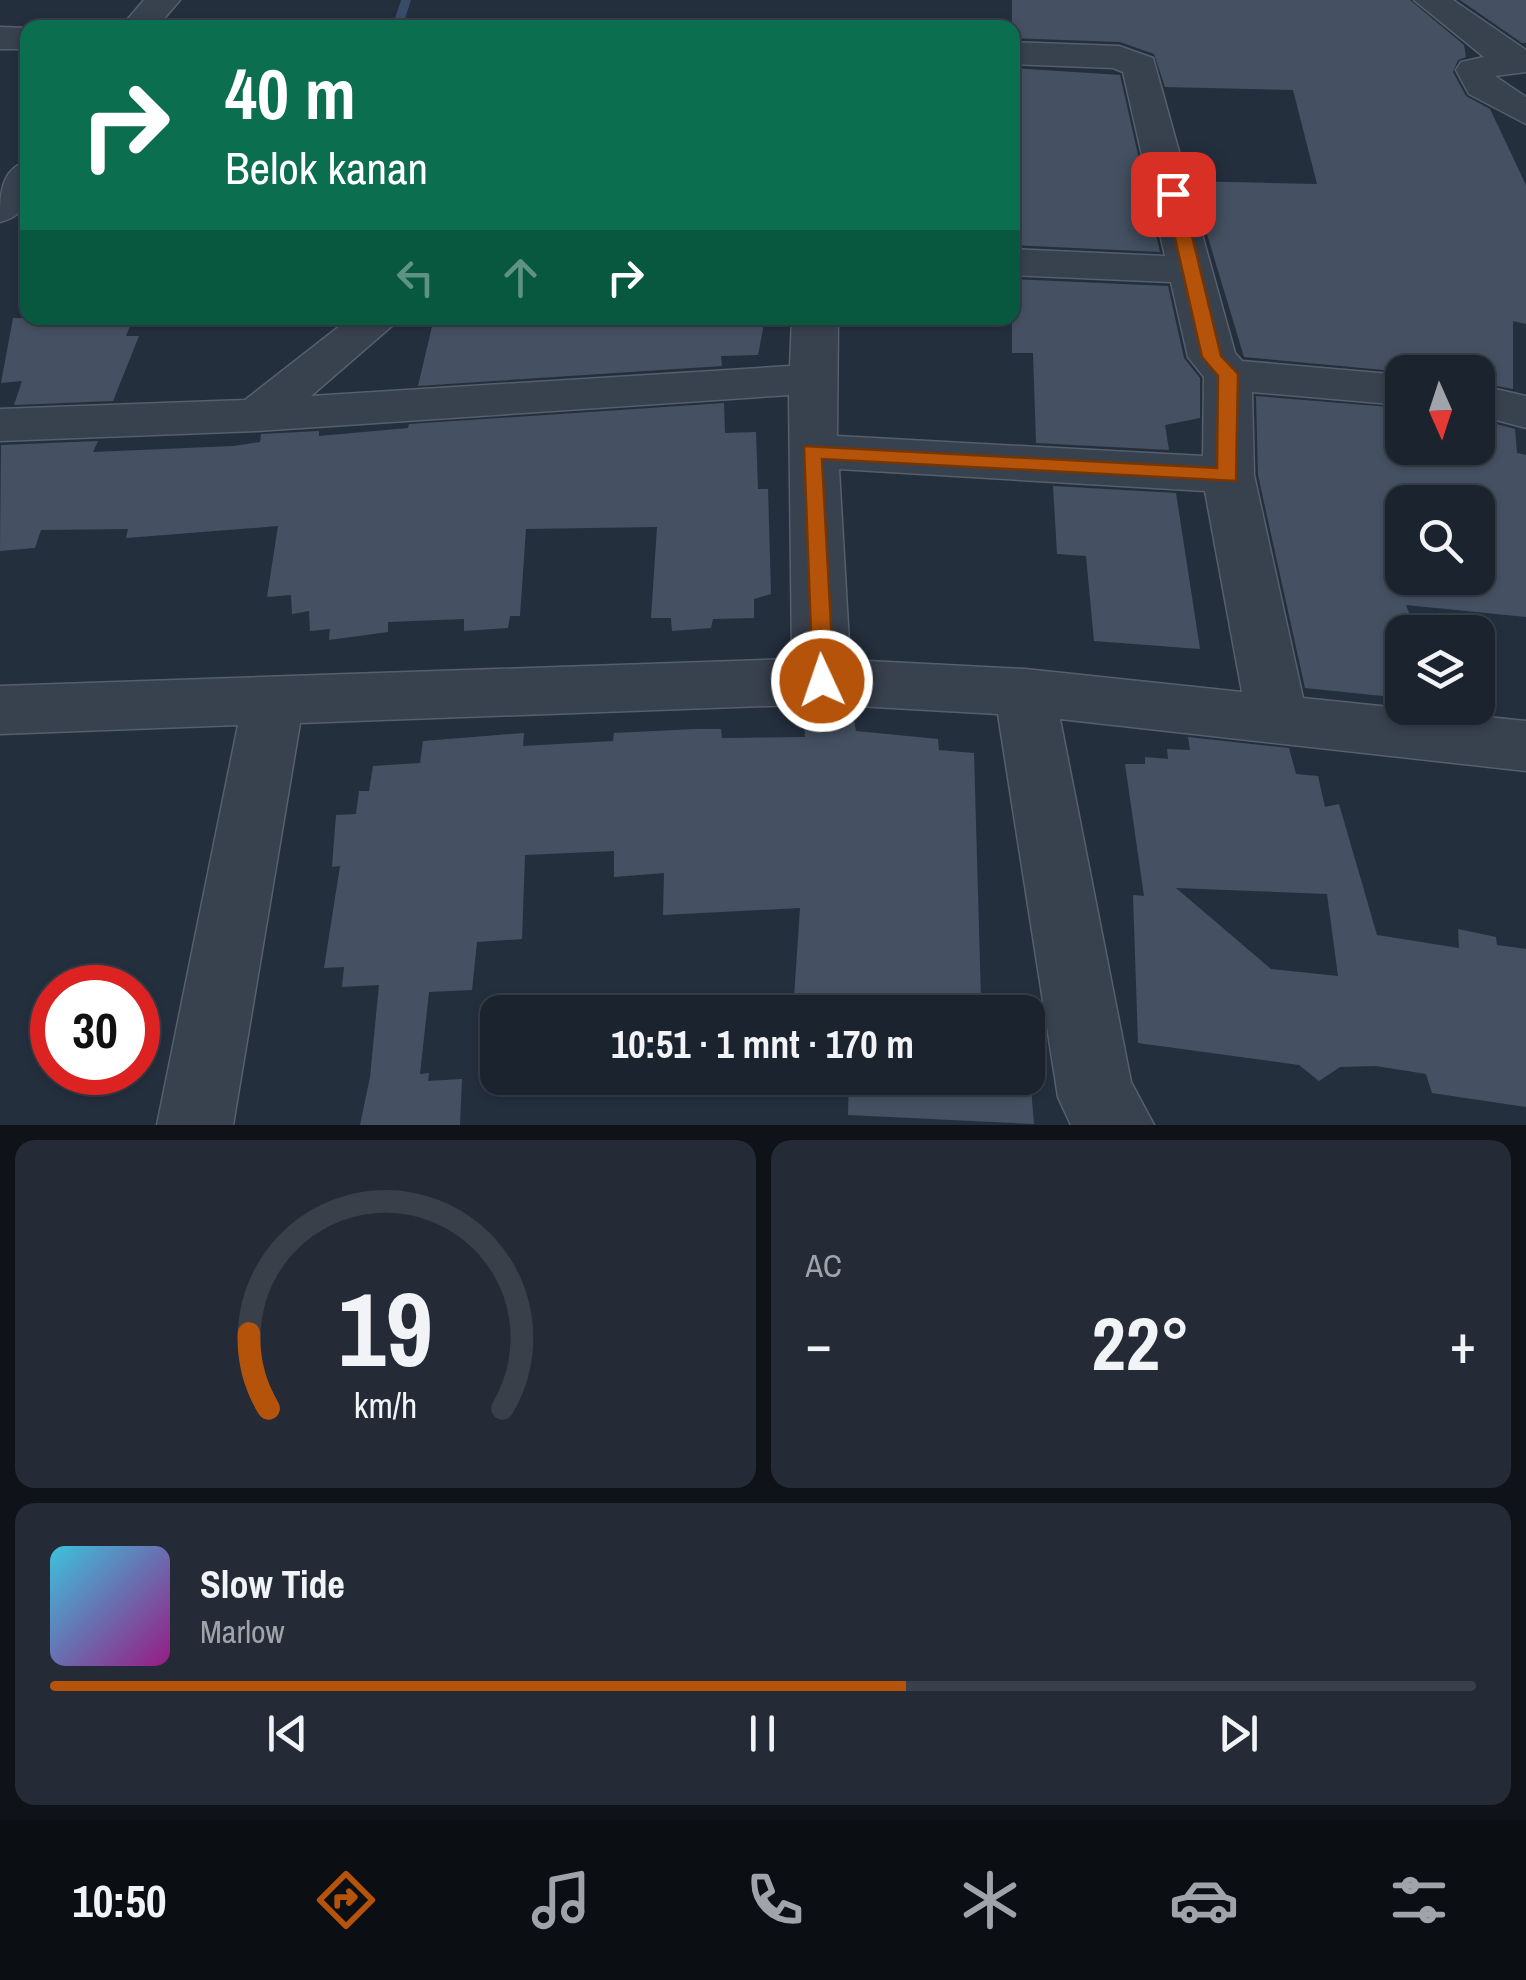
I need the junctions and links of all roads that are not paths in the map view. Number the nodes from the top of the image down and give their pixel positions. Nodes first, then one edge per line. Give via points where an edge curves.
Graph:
1 (163, 0) edge
2 (1431, 0) edge
3 (144, 20) edge
4 (1020, 53) edge
5 (1519, 61) edge
6 (1526, 113) edge
7 (20, 184) edge
8 (0, 210) edge
9 (1020, 262) edge
10 (1191, 270) junction
11 (369, 325) edge
12 (816, 325) edge
13 (1228, 374) junction
14 (814, 378) junction
15 (1385, 388) edge
16 (1495, 404) edge
17 (1526, 412) edge
18 (257, 415) junction
19 (0, 425) edge
20 (812, 451) junction
21 (1228, 476) junction
22 (822, 681) junction
23 (1026, 692) junction
24 (275, 700) junction
25 (0, 710) edge
26 (1276, 719) junction
27 (1526, 746) edge
28 (195, 1125) edge
29 (1116, 1125) edge

1 - 3 street
2 - 5 street
4 - 10 street via 1118,57 1140,66
5 - 6 street via 1474,70 1482,86
7 - 8 street
9 - 10 street
10 - 13 street via 1212,357
11 - 18 street
12 - 14 street
13 - 15 street
13 - 21 street
14 - 18 street
14 - 20 street
16 - 17 street
18 - 19 street
20 - 21 street
20 - 22 street
21 - 26 street
22 - 23 street
22 - 24 street
23 - 26 street
23 - 29 street via 1096,1096
24 - 25 street
24 - 28 street
26 - 27 street

